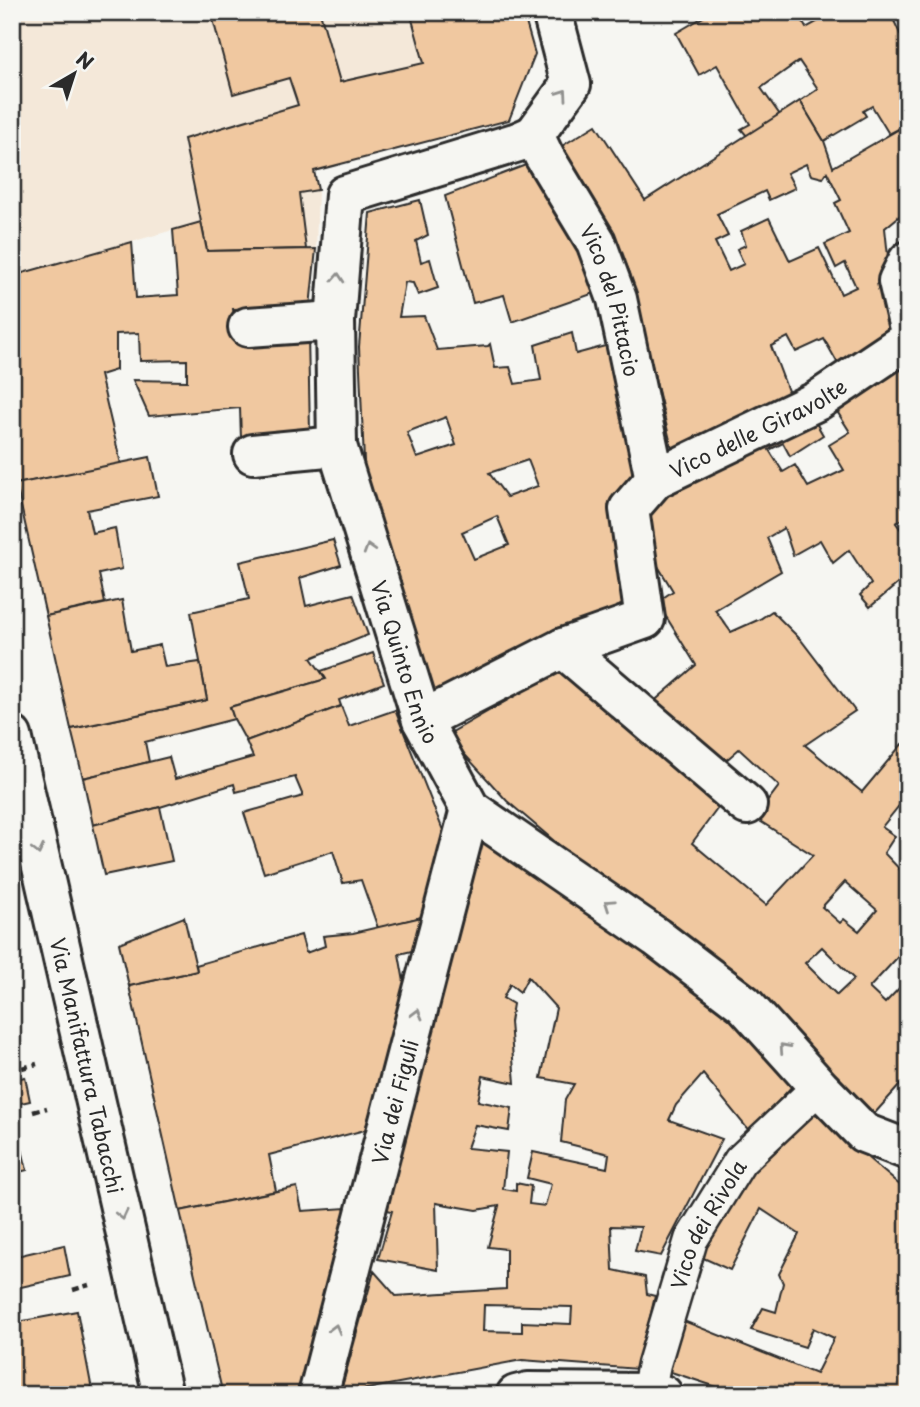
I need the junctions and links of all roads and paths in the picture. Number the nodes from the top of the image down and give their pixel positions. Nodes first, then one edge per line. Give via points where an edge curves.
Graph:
1 (557, 30) edge
2 (534, 135) junction
3 (908, 261) edge
4 (335, 321) junction
5 (908, 324) edge
6 (248, 327) dead end
7 (908, 340) edge
8 (337, 446) junction
9 (253, 454) dead end
10 (655, 479) junction
11 (564, 649) junction
12 (422, 720) junction
13 (12, 736) edge
14 (747, 805) dead end
15 (470, 809) junction
16 (37, 1064) dead end
17 (22, 1068) dead end
18 (820, 1088) junction
19 (47, 1108) dead end
20 (33, 1112) dead end
21 (908, 1150) edge
22 (89, 1286) dead end
23 (73, 1290) dead end
24 (657, 1394) edge
25 (163, 1395) edge
26 (318, 1395) edge
27 (516, 1395) edge

2 -> 1 street via 571,84
4 -> 2 street, Via Quinto Ennio via 345,195
2 - 10 street, Vico del Pittacio via 596,242 617,299
3 - 5 street via 898,281
4 - 6 street
4 - 8 street, Via Quinto Ennio
7 - 10 street, Vico delle Giravolte via 817,401
8 - 9 street
12 -> 8 street, Via Quinto Ennio
10 - 11 street, Vico delle Giravolte via 629,509 645,619
11 - 12 street, Vico delle Giravolte
11 - 14 street
12 - 15 street, Via Quinto Ennio
13 -> 25 street, Via Manifattura Tabacchi
18 -> 15 street, Via Quinto Ennio via 744,1004 656,937
26 -> 15 street, Via dei Figuli
16 - 17 path
18 - 21 street, Via Quinto Ennio via 864,1133
18 - 24 street, Vico dei Rivola via 740,1161 691,1240 654,1364
19 - 20 path
22 - 23 path
24 - 27 street

